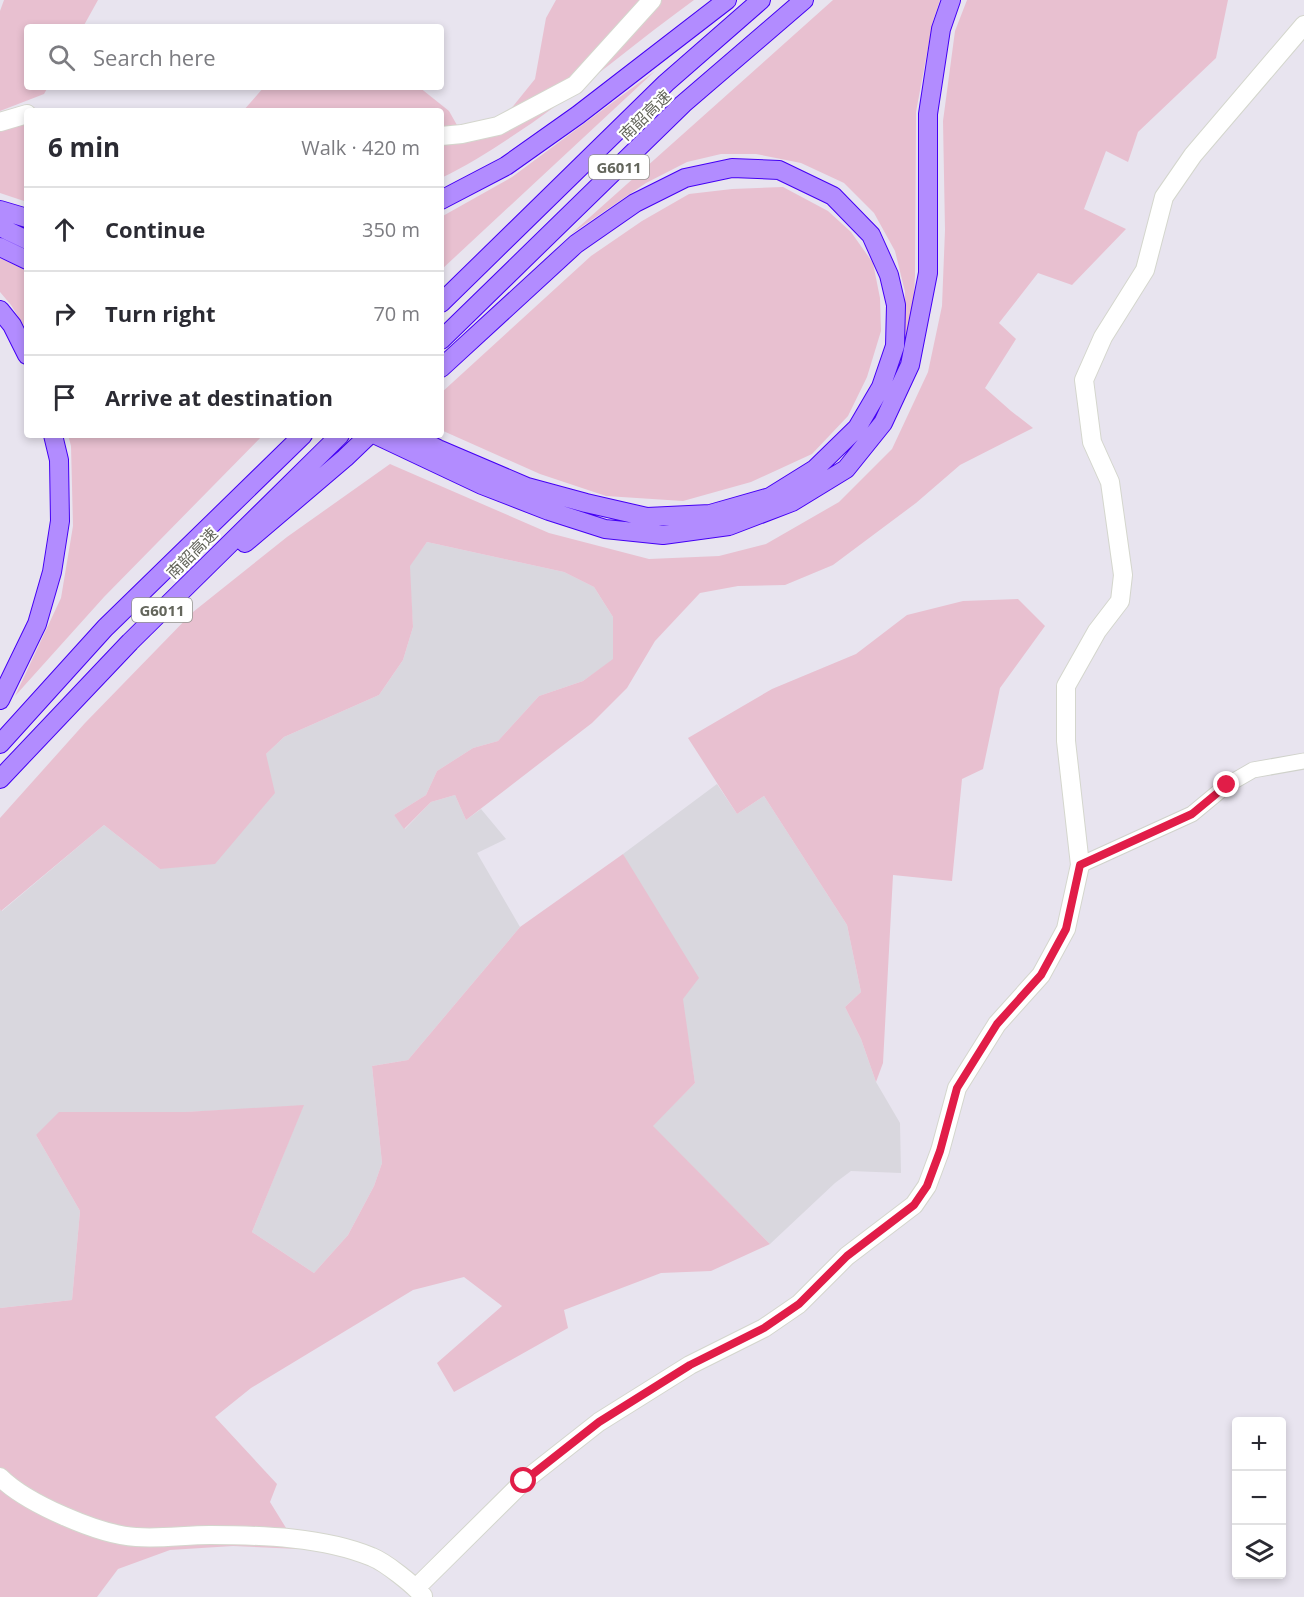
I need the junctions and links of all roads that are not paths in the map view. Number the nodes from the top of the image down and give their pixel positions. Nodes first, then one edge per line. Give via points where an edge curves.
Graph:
1 (651, 0) edge
2 (726, 0) edge
3 (761, 0) edge
4 (804, 0) edge
5 (951, 0) edge
6 (1304, 25) edge
7 (24, 115) edge
8 (0, 122) edge
9 (444, 136) edge
10 (444, 198) edge
11 (0, 210) edge
12 (24, 217) edge
13 (0, 227) edge
14 (24, 239) edge
15 (0, 247) edge
16 (24, 259) edge
17 (444, 300) edge
18 (0, 310) edge
19 (444, 337) edge
20 (24, 349) edge
21 (444, 365) edge
22 (54, 438) edge
23 (300, 438) edge
24 (366, 438) edge
25 (382, 438) edge
26 (417, 438) edge
27 (334, 440) edge
28 (130, 642) junction
29 (0, 700) edge
30 (0, 744) edge
31 (1304, 761) edge
32 (0, 779) edge
33 (1080, 865) junction
34 (0, 1477) edge
35 (420, 1592) edge

1 - 9 street via 575,85 498,126
2 - 10 highway via 506,166
3 - 17 highway, 南韶高速 / G6011 via 666,83
4 - 19 highway, 南韶高速 / G6011 via 683,104
5 - 25 highway via 941,29 928,114 928,273 910,365 883,423 846,469 792,502 729,526 663,535 605,529 549,511 482,485
6 - 33 street via 1193,155 1164,196 1144,270 1103,337 1084,380 1092,442 1110,482 1123,575 1120,601 1097,631 1066,686 1066,741
7 - 8 street
11 - 12 highway
13 - 14 highway
15 - 16 highway
18 - 20 highway
21 - 26 highway via 576,244 635,203 686,178 732,168 778,170 832,196 871,235 889,275 896,305 895,346 881,387 858,428 815,469 770,497 710,514 647,517 586,503 527,487
22 - 29 highway via 59,460 60,521 52,573 37,624
23 - 30 highway, 南韶高速 / G6011 via 105,628
24 - 28 highway
27 - 28 highway, 南韶高速 / G6011
28 - 32 highway, 南韶高速 / G6011
31 - 33 street via 1253,770 1227,785 1192,814
33 - 35 street via 1066,929 1041,975 997,1024 957,1088 940,1151 927,1186 914,1205 847,1256 799,1304 599,1422 524,1481
34 - 35 street via 38,1503 93,1528 135,1537 292,1538 342,1546 375,1558

